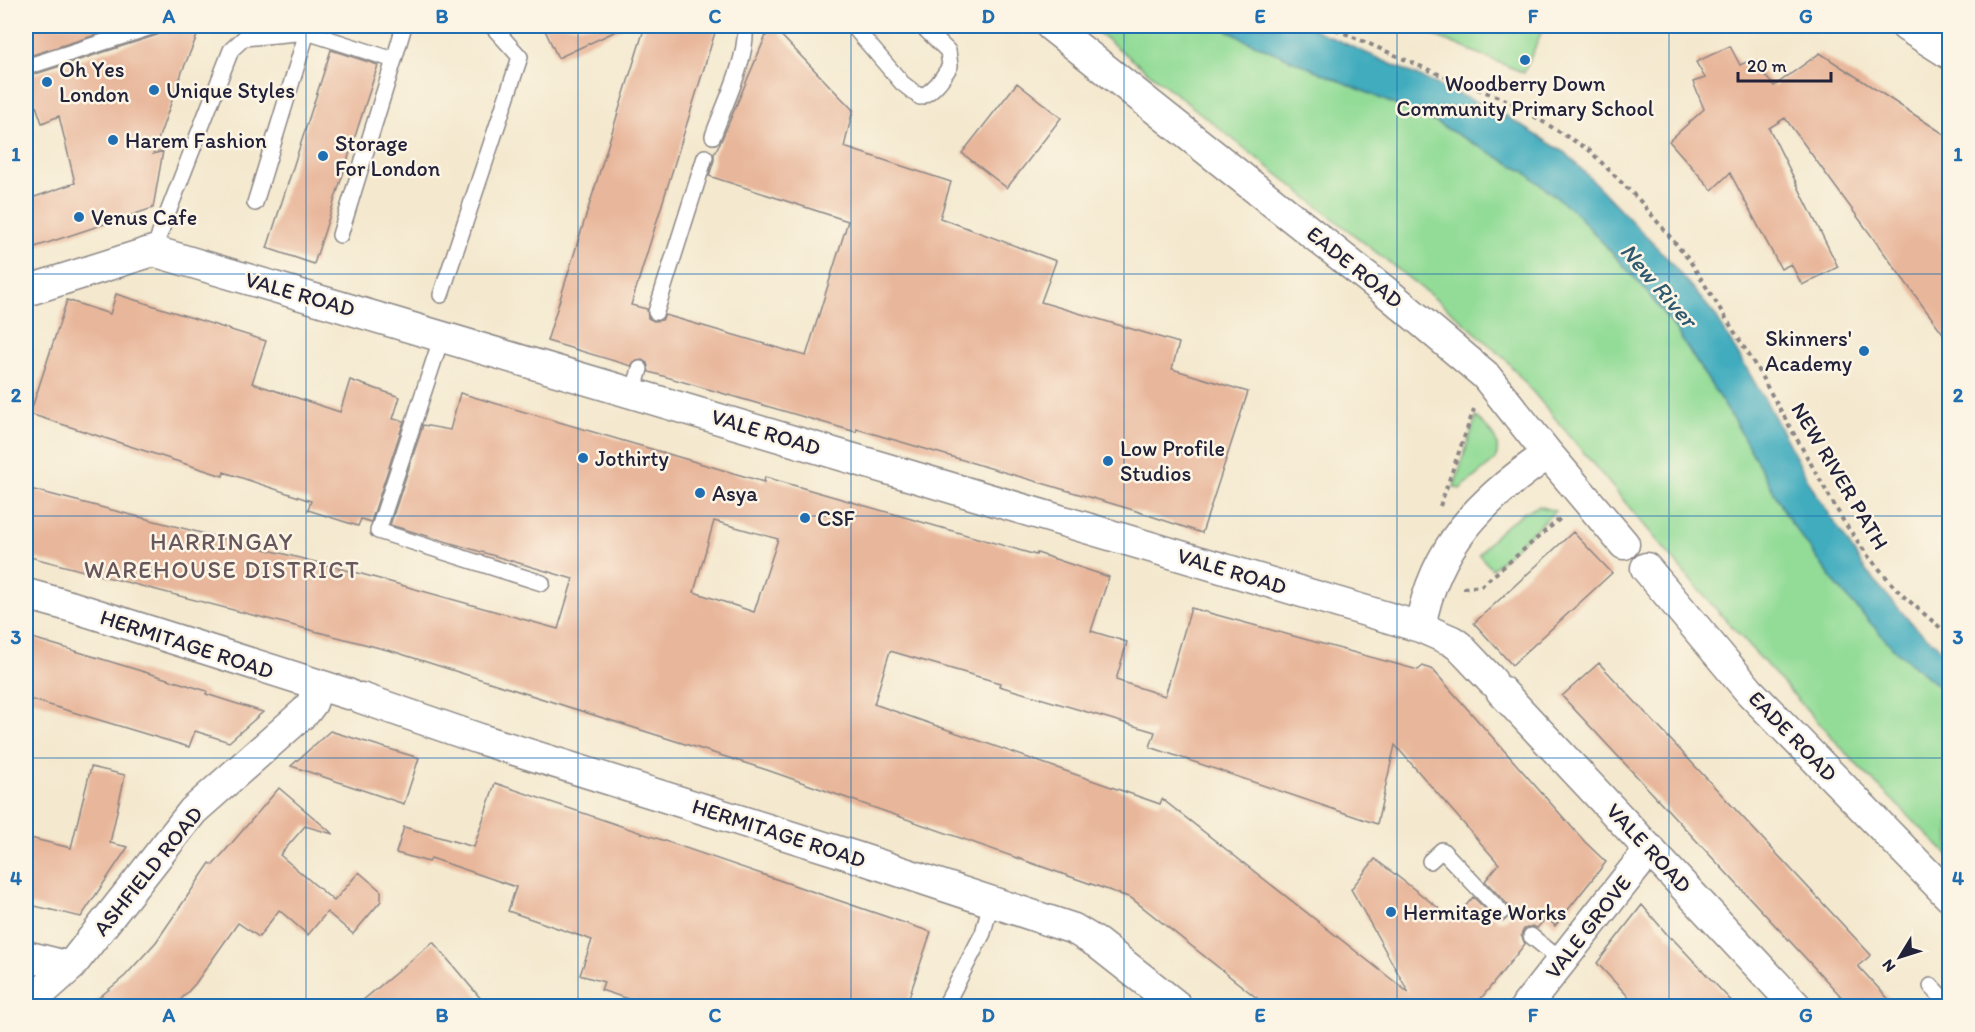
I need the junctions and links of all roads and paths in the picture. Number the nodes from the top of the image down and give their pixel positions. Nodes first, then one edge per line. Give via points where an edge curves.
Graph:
1 (154, 26) edge
2 (404, 26) edge
3 (492, 26) edge
4 (745, 26) edge
5 (853, 26) edge
6 (922, 26) edge
7 (1051, 26) edge
8 (1328, 26) edge
9 (1906, 26) edge
10 (241, 32) edge
11 (307, 32) junction
12 (1950, 54) edge
13 (394, 60) junction
14 (26, 67) edge
15 (713, 136) dead end
16 (705, 157) dead end
17 (255, 203) dead end
18 (340, 235) dead end
19 (153, 251) junction
20 (26, 291) edge
21 (441, 295) dead end
22 (656, 312) dead end
23 (442, 336) junction
24 (1475, 404) dead end
25 (1548, 454) junction
26 (1439, 510) dead end
27 (1566, 514) dead end
28 (1624, 544) dead end
29 (1646, 568) dead end
30 (542, 583) dead end
31 (1462, 588) dead end
32 (26, 594) edge
33 (1420, 627) junction
34 (1950, 636) edge
35 (318, 685) junction
36 (1650, 849) junction
37 (1430, 861) dead end
38 (1950, 897) edge
39 (991, 902) junction
40 (1501, 912) dead end
41 (1531, 936) dead end
42 (26, 956) edge
43 (1562, 961) junction
44 (69, 967) junction
45 (1931, 986) dead end
46 (946, 1004) dead end
47 (26, 1006) edge
48 (1177, 1006) edge
49 (1526, 1006) edge
50 (1796, 1006) edge
51 (1950, 1006) edge

1 - 14 lane
2 - 13 lane
3 - 21 lane via 520,57
4 - 15 lane via 740,63
5 - 6 lane via 902,83 920,97 940,82 950,66 948,51
7 - 25 street, EADE ROAD via 1485,375
8 - 34 path, NEW RIVER PATH via 1509,101 1589,150 1641,202 1690,261 1868,556 1901,594
9 - 12 street
10 - 11 lane
10 - 19 lane
11 - 13 lane
11 - 17 lane
13 - 18 lane
16 - 22 lane
19 - 20 street
19 - 23 street, VALE ROAD
23 - 30 lane via 378,531
23 - 33 street, VALE ROAD via 637,381
24 - 26 path
25 - 28 street, EADE ROAD
25 - 33 street via 1479,509 1463,527 1445,555 1423,609
27 - 31 path via 1481,586
29 - 38 street, EADE ROAD via 1750,692
32 - 35 street, HERMITAGE ROAD
33 - 36 street, VALE ROAD via 1459,646
35 - 39 street, HERMITAGE ROAD
35 - 44 street, ASHFIELD ROAD via 306,711 193,811
36 - 43 street, VALE GROVE
36 - 50 street, VALE ROAD
37 - 40 lane via 1442,850
39 - 46 lane via 983,933
39 - 48 street, HERMITAGE ROAD via 1074,929
41 - 43 lane
42 - 44 street
43 - 49 street, VALE GROVE
44 - 47 street, ASHFIELD ROAD
45 - 51 lane

